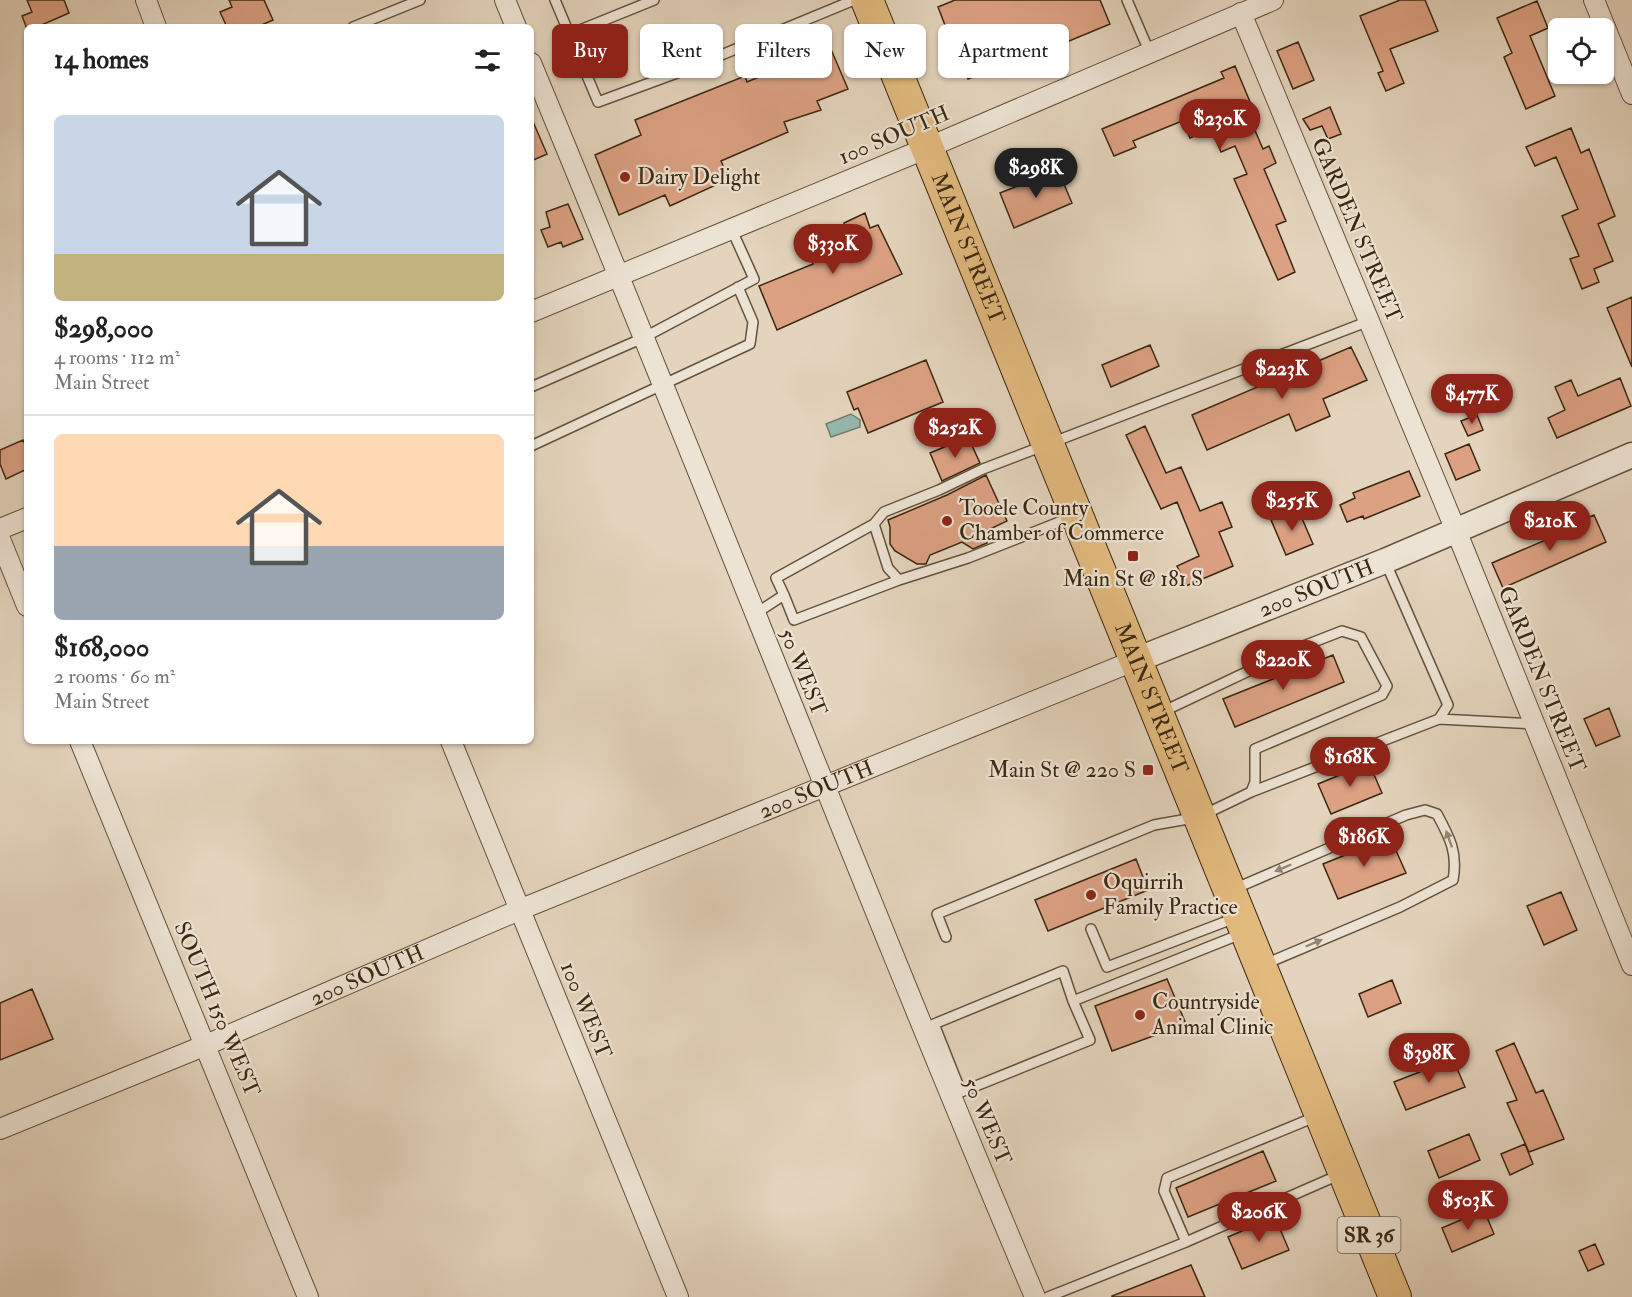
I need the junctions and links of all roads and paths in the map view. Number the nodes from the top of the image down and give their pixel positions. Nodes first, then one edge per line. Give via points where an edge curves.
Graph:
1 (146, 0) edge
2 (420, 0) edge
3 (505, 0) edge
4 (555, 0) edge
5 (654, 0) edge
6 (1127, 0) edge
7 (1274, 0) edge
8 (1594, 0) edge
9 (867, 3) edge
10 (1243, 8) edge
11 (155, 24) edge
12 (360, 24) edge
13 (515, 24) edge
14 (566, 24) edge
15 (595, 24) edge
16 (1149, 51) junction
17 (534, 70) edge
18 (588, 78) edge
19 (1632, 94) edge
20 (927, 148) junction
21 (731, 228) junction
22 (618, 274) junction
23 (738, 287) junction
24 (534, 311) edge
25 (1369, 321) junction
26 (644, 338) junction
27 (534, 386) edge
28 (663, 387) junction
29 (1048, 444) junction
30 (534, 445) edge
31 (1632, 455) edge
32 (1077, 516) junction
33 (24, 519) edge
34 (874, 524) junction
35 (0, 529) edge
36 (1456, 530) junction
37 (0, 539) edge
38 (1385, 561) junction
39 (899, 580) junction
40 (784, 595) junction
41 (24, 599) edge
42 (755, 614) junction
43 (1136, 660) junction
44 (1158, 714) junction
45 (1439, 719) junction
46 (1535, 724) junction
47 (81, 744) edge
48 (452, 744) edge
49 (824, 788) junction
50 (1251, 792) junction
51 (1199, 816) junction
52 (519, 910) junction
53 (1238, 913) junction
54 (1091, 929) dead end
55 (946, 938) dead end
56 (1632, 965) edge
57 (1260, 966) junction
58 (1073, 1001) junction
59 (206, 1045) junction
60 (1320, 1115) junction
61 (0, 1129) edge
62 (1344, 1173) junction
63 (1186, 1242) junction
64 (308, 1297) edge
65 (678, 1297) edge
66 (1035, 1297) edge
67 (1048, 1297) edge
68 (1395, 1297) edge

1 - 11 street
2 - 12 lane
3 - 13 street
4 - 14 lane
5 - 15 lane
6 - 16 lane
7 - 10 street, 100 SOUTH
8 - 19 street
9 - 18 lane via 598,102
9 - 20 highway, MAIN STREET / SR 36
10 - 16 street, 100 SOUTH
10 - 25 street, GARDEN STREET
16 - 20 street, 100 SOUTH
17 - 22 street, 50 WEST
20 - 21 street, 100 SOUTH
20 - 29 highway, MAIN STREET / SR 36
21 - 22 street, 100 SOUTH
21 - 23 lane via 754,279
22 - 24 street, 100 SOUTH
22 - 26 street, 50 WEST
23 - 26 lane
23 - 28 lane via 753,322 750,344
25 - 29 lane
25 - 36 street, GARDEN STREET
26 - 27 lane
26 - 28 street, 50 WEST
28 - 30 lane
28 - 42 street, 50 WEST
29 - 32 highway, MAIN STREET / SR 36
29 - 34 lane via 884,512
31 - 36 street, 200 SOUTH
32 - 39 lane
32 - 43 highway, MAIN STREET / SR 36
33 - 35 street
34 - 39 lane via 888,568
34 - 40 lane via 776,578
36 - 38 street, 200 SOUTH
36 - 46 street, GARDEN STREET
37 - 41 street
38 - 43 street, 200 SOUTH
38 - 45 lane via 1448,705
39 - 40 lane via 794,620
40 - 42 lane
42 - 49 street, 50 WEST
43 - 44 highway, MAIN STREET / SR 36
43 - 49 street, 200 SOUTH
44 - 50 lane via 1341,631 1361,637 1387,686 1382,695 1255,749 1255,782
44 - 51 highway, MAIN STREET / SR 36
45 - 46 lane
45 - 50 lane
46 - 56 street, GARDEN STREET
47 - 59 street, SOUTH 150 WEST
48 - 52 street, 100 WEST
49 - 52 street, 200 SOUTH
49 - 66 street, 50 WEST
50 - 51 lane
51 - 53 highway, MAIN STREET / SR 36
51 - 55 lane via 1154,825 937,914
52 - 59 street, 200 SOUTH
52 - 65 street, 100 WEST
53 - 54 lane via 1107,967
53 - 57 highway, MAIN STREET / SR 36
57 -> 53 lane via 1400,907 1453,880 1456,861 1448,835 1437,814 1425,810 1406,815
53 - 58 lane
57 - 60 highway, MAIN STREET / SR 36
58 - 58 lane via 1063,971 934,1024 961,1092 1090,1040
59 - 61 street, 200 SOUTH
59 - 64 street, SOUTH 150 WEST
60 - 62 highway, MAIN STREET / SR 36
60 - 63 lane via 1167,1178 1164,1191
62 - 63 lane
62 - 68 highway, MAIN STREET / SR 36
63 - 67 lane

